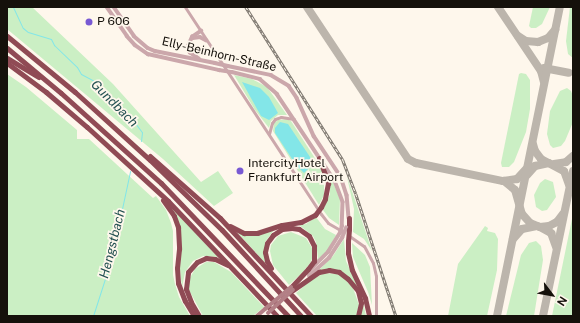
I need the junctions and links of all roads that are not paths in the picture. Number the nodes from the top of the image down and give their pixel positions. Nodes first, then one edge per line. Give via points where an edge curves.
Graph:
1 (107, 7) edge
2 (114, 7) edge
3 (185, 7) edge
4 (201, 31) junction
5 (7, 36) edge
6 (190, 39) junction
7 (206, 40) junction
8 (7, 48) edge
9 (7, 58) edge
10 (203, 61) junction
11 (7, 62) edge
12 (53, 86) junction
13 (294, 119) junction
14 (269, 134) junction
15 (134, 145) junction
16 (319, 158) junction
17 (154, 188) junction
18 (220, 218) junction
19 (349, 218) joint
20 (345, 228) junction
21 (238, 274) junction
22 (290, 288) junction
23 (267, 311) junction
24 (311, 315) edge
25 (194, 316) edge
26 (199, 316) edge
27 (257, 316) edge
28 (264, 316) edge
29 (278, 316) edge
30 (288, 316) edge
31 (301, 316) edge
32 (358, 316) edge
33 (368, 316) edge
34 (376, 316) edge

1 - 13 street, Elly-Beinhorn-Straße, bridge via 127,36 148,54 254,77 277,94
2 - 10 street, Elly-Beinhorn-Straße via 134,36 148,48
3 - 4 street
4 - 6 street
4 - 7 street
5 - 15 highway
6 - 7 street via 198,36
6 - 10 street via 190,52
7 - 14 street
8 - 12 highway
9 - 12 highway
10 - 19 street, Elly-Beinhorn-Straße, bridge via 271,75 289,86 314,136 341,177 347,195
11 - 17 highway via 87,127
12 - 30 highway via 161,183
13 - 14 street via 275,119
13 - 16 street, Elly-Beinhorn-Straße
14 - 34 street via 325,220 362,243 369,254 376,276
15 - 18 highway via 161,164
15 - 31 highway via 207,215
16 - 18 highway, bridge via 328,183 325,199 314,215 301,222 252,234 240,231
16 - 20 street, Elly-Beinhorn-Straße via 339,188
17 - 21 highway
17 - 25 highway via 170,210 178,227 178,279 185,301
18 - 22 highway
19 - 20 highway
20 - 22 street, Elly-Beinhorn-Straße, bridge via 329,258
20 - 33 highway, bridge via 350,262 365,298
21 - 26 highway via 225,263 213,258 202,259 191,267 186,276 186,289
21 - 29 highway
22 - 22 highway via 268,264 266,249 274,233 292,228 300,229 309,236 314,244 315,253 310,267
22 - 23 main road, bridge
22 - 24 highway
22 - 32 highway via 319,272 339,272 358,291 361,303
23 - 27 main road
23 - 28 main road

